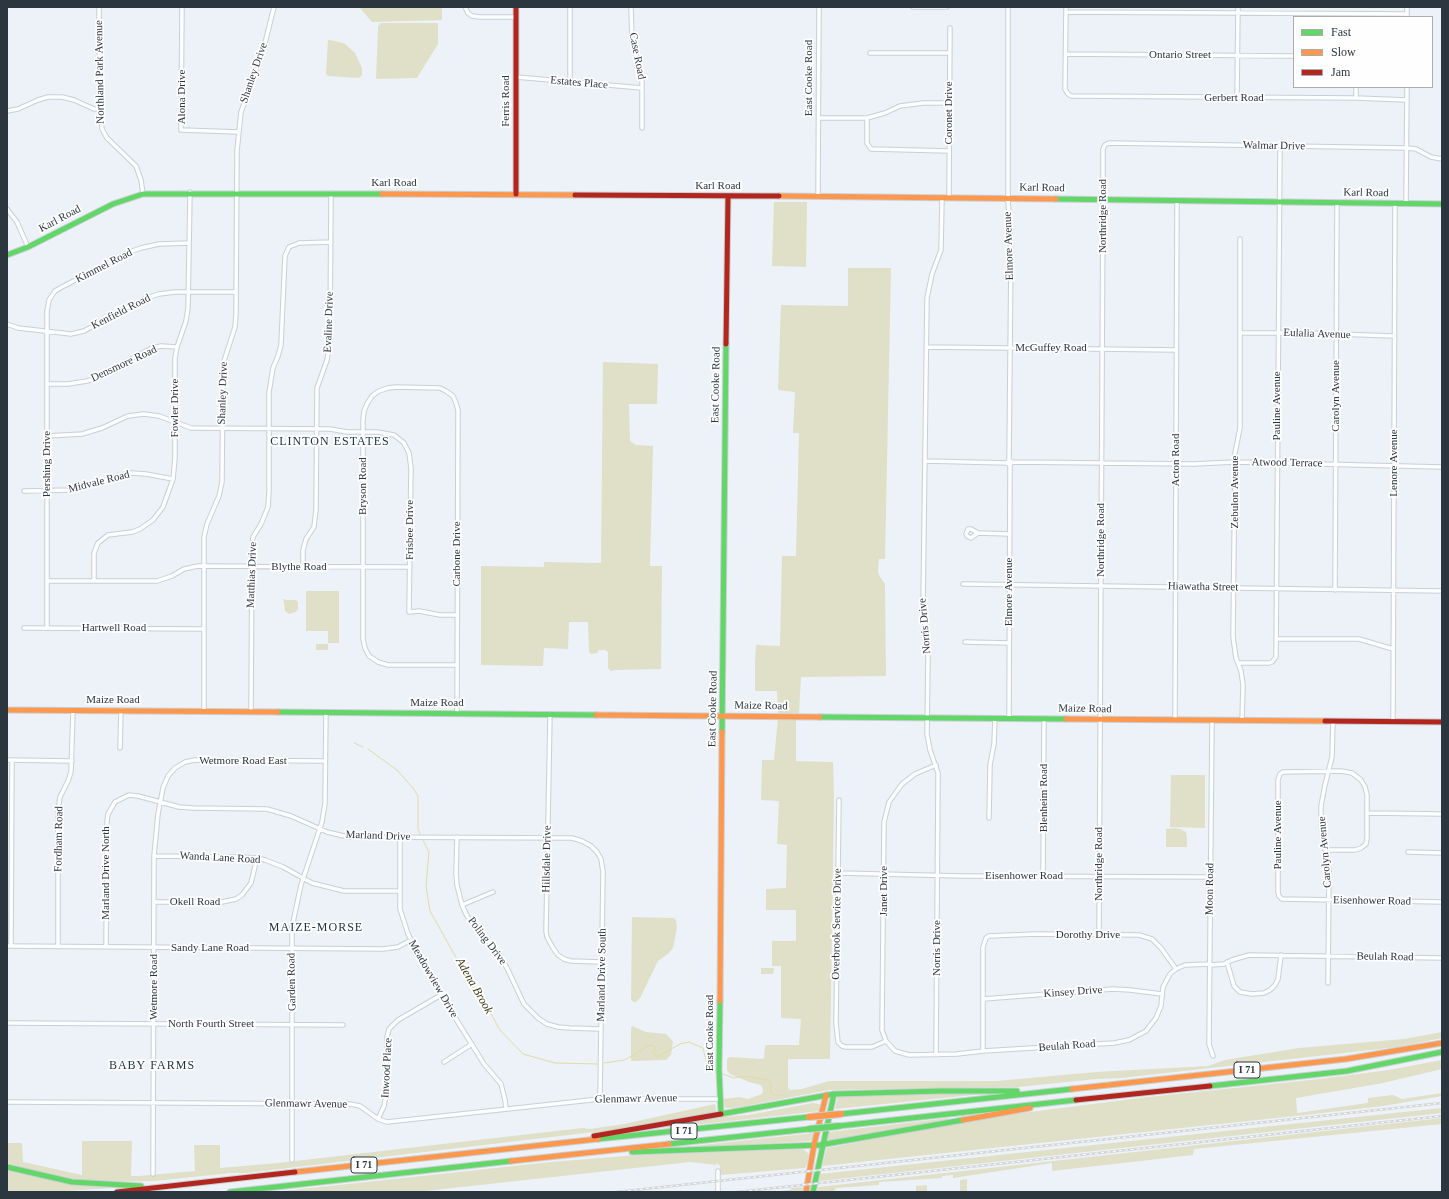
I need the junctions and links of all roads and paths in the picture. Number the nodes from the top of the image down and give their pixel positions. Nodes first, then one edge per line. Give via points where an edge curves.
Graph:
1 (99, 7) edge
2 (182, 7) edge
3 (274, 7) edge
4 (465, 7) edge
5 (516, 7) edge
6 (570, 7) edge
7 (631, 7) edge
8 (819, 7) edge
9 (913, 7) edge
10 (946, 7) edge
11 (1008, 7) edge
12 (1066, 7) edge
13 (1238, 7) edge
14 (1407, 7) edge
15 (1066, 12) junction
16 (1238, 14) junction
17 (1356, 16) edge
18 (1407, 16) edge
19 (516, 17) junction
20 (950, 28) dead end
21 (870, 53) dead end
22 (950, 53) junction
23 (1066, 54) junction
24 (1238, 56) junction
25 (1293, 56) edge
26 (516, 77) junction
27 (570, 82) junction
28 (642, 88) junction
29 (1356, 88) edge
30 (1407, 88) edge
31 (1237, 98) junction
32 (1356, 98) junction
33 (1407, 100) junction
34 (950, 103) junction
35 (100, 109) junction
36 (7, 111) edge
37 (819, 118) junction
38 (867, 118) junction
39 (642, 128) dead end
40 (239, 132) junction
41 (1104, 145) joint
42 (1280, 146) junction
43 (1406, 148) junction
44 (949, 151) junction
45 (1442, 159) edge
46 (190, 192) junction
47 (237, 193) junction
48 (331, 193) junction
49 (144, 194) junction
50 (516, 194) junction
51 (728, 196) junction
52 (818, 196) junction
53 (942, 198) junction
54 (949, 198) junction
55 (1008, 198) junction
56 (1102, 199) junction
57 (1177, 200) junction
58 (1279, 202) junction
59 (1337, 203) junction
60 (1395, 204) junction
61 (1406, 204) junction
62 (1442, 204) edge
63 (7, 209) edge
64 (1240, 239) dead end
65 (331, 242) junction
66 (189, 243) junction
67 (28, 247) junction
68 (7, 255) edge
69 (189, 292) junction
70 (236, 292) junction
71 (49, 300) joint
72 (7, 324) edge
73 (47, 332) junction
74 (1240, 333) junction
75 (1278, 333) junction
76 (1336, 334) junction
77 (1394, 336) junction
78 (926, 347) junction
79 (177, 348) junction
80 (1010, 348) junction
81 (1102, 349) junction
82 (1176, 350) junction
83 (47, 384) junction
84 (453, 396) joint
85 (175, 422) junction
86 (222, 428) junction
87 (269, 429) junction
88 (316, 429) junction
89 (363, 432) junction
90 (47, 436) junction
91 (925, 461) junction
92 (1235, 462) junction
93 (1277, 462) junction
94 (1009, 463) junction
95 (1102, 463) junction
96 (1176, 464) junction
97 (1336, 464) junction
98 (1394, 466) junction
99 (1442, 467) edge
100 (173, 479) junction
101 (24, 490) dead end
102 (47, 491) junction
103 (978, 533) dead end
104 (1009, 534) junction
105 (203, 566) junction
106 (251, 566) junction
107 (363, 566) junction
108 (303, 567) junction
109 (410, 567) junction
110 (47, 581) junction
111 (94, 581) junction
112 (963, 584) dead end
113 (1010, 585) junction
114 (1101, 586) junction
115 (1175, 586) junction
116 (1234, 587) junction
117 (1276, 590) junction
118 (1335, 590) junction
119 (1393, 590) junction
120 (1442, 591) edge
121 (457, 615) junction
122 (24, 628) dead end
123 (47, 628) junction
124 (203, 629) junction
125 (1276, 639) junction
126 (965, 642) dead end
127 (1009, 643) junction
128 (1393, 648) junction
129 (1238, 663) junction
130 (457, 665) junction
131 (7, 710) edge
132 (73, 710) junction
133 (121, 710) junction
134 (204, 711) junction
135 (251, 712) junction
136 (326, 712) junction
137 (457, 713) junction
138 (550, 714) junction
139 (723, 715) junction
140 (928, 718) junction
141 (995, 718) junction
142 (1009, 719) junction
143 (1044, 719) junction
144 (1100, 720) junction
145 (1175, 720) junction
146 (1212, 721) junction
147 (1242, 721) junction
148 (1333, 721) junction
149 (1393, 722) junction
150 (1442, 722) edge
151 (120, 748) dead end
152 (7, 760) edge
153 (12, 760) junction
154 (72, 761) junction
155 (325, 761) junction
156 (936, 765) junction
157 (1329, 771) junction
158 (839, 800) dead end
159 (160, 802) junction
160 (1367, 813) junction
161 (1442, 814) edge
162 (989, 818) dead end
163 (320, 829) junction
164 (400, 837) junction
165 (457, 838) junction
166 (548, 838) junction
167 (1325, 850) junction
168 (597, 852) joint
169 (1408, 852) dead end
170 (1442, 852) edge
171 (154, 856) junction
172 (257, 858) junction
173 (838, 873) junction
174 (884, 874) junction
175 (938, 875) junction
176 (1043, 876) junction
177 (1099, 876) junction
178 (1211, 877) junction
179 (304, 878) junction
180 (399, 891) junction
181 (493, 892) dead end
182 (1279, 896) joint
183 (1329, 900) junction
184 (154, 902) junction
185 (1442, 902) edge
186 (462, 905) junction
187 (1099, 935) junction
188 (411, 940) junction
189 (9, 946) edge
190 (58, 947) junction
191 (106, 947) junction
192 (154, 947) junction
193 (292, 948) junction
194 (1281, 955) junction
195 (1329, 956) junction
196 (1442, 958) edge
197 (602, 962) junction
198 (1227, 962) junction
199 (1210, 965) junction
200 (1176, 969) junction
201 (1328, 983) dead end
202 (1162, 994) junction
203 (440, 995) junction
204 (983, 999) junction
205 (7, 1022) edge
206 (154, 1024) junction
207 (292, 1025) junction
208 (343, 1025) dead end
209 (601, 1029) junction
210 (886, 1041) junction
211 (1442, 1043) edge
212 (472, 1044) junction
213 (983, 1051) junction
214 (1442, 1052) edge
215 (936, 1055) junction
216 (1213, 1056) dead end
217 (444, 1062) dead end
218 (1050, 1091) junction
219 (834, 1094) junction
220 (826, 1095) junction
221 (600, 1099) junction
222 (720, 1099) junction
223 (1068, 1101) junction
224 (7, 1102) edge
225 (153, 1103) junction
226 (291, 1104) junction
227 (506, 1109) junction
228 (721, 1114) junction
229 (378, 1119) junction
230 (558, 1144) junction
231 (822, 1144) junction
232 (814, 1145) junction
233 (575, 1154) junction
234 (292, 1160) dead end
235 (7, 1167) edge
236 (718, 1171) dead end
237 (153, 1174) dead end
238 (169, 1186) junction
239 (117, 1192) edge
240 (230, 1192) edge
241 (718, 1192) edge
242 (806, 1192) edge
243 (813, 1192) edge

1 - 35 street, Northland Park Avenue
2 - 40 street, Alona Drive via 181,130
3 - 40 street, Shanley Drive via 262,55 241,112
4 - 19 street via 472,16
5 - 19 main road, Ferris Road
6 - 27 street
7 - 28 street, Case Road via 632,40
8 - 37 street, East Cooke Road
9 - 10 street
11 - 55 street, Elmore Avenue
12 - 15 street
13 - 16 street
14 - 18 street
15 - 16 street
15 - 23 street
16 - 17 street
16 - 24 street
17 - 18 street
19 - 26 main road, Ferris Road
20 - 22 street, Coronet Drive
21 - 22 street
22 - 34 street, Coronet Drive
23 - 24 street, Ontario Street
23 - 31 street, Gerbert Road via 1065,90 1075,97
24 - 25 street, Ontario Street
24 - 31 street
26 - 27 street, Estates Place
26 - 50 main road, Ferris Road
27 - 28 street, Estates Place
28 - 39 street, Case Road
29 - 32 street
30 - 33 street
31 - 32 street, Gerbert Road
32 - 33 street, Gerbert Road
33 - 43 street
34 - 38 street via 900,106
34 - 44 street, Coronet Drive
35 - 36 street via 62,97 48,97
35 - 49 street, Northland Park Avenue via 102,129 107,138 136,166
37 - 38 street
37 - 52 street, East Cooke Road
38 - 44 street via 867,143 871,149
40 - 47 street, Shanley Drive
41 - 42 street, Walmar Drive via 1109,143
41 - 56 street, Northridge Road
42 - 43 street, Walmar Drive
42 - 58 street, Pauline Avenue
43 - 45 street, Walmar Drive
43 - 61 street
44 - 54 street, Coronet Drive
46 - 47 main road, Karl Road
46 - 49 main road, Karl Road
46 - 66 street, Fowler Drive
47 - 48 main road, Karl Road
47 - 70 street, Shanley Drive
48 - 50 main road, Karl Road
48 - 65 street, Evaline Drive
49 - 67 main road, Karl Road via 98,210
50 - 51 main road, Karl Road
51 - 52 main road, Karl Road
51 - 139 main road, East Cooke Road
52 - 53 main road, Karl Road
53 - 54 main road, Karl Road
53 - 78 street, Norris Drive via 941,250 927,298
54 - 55 main road, Karl Road
55 - 56 main road, Karl Road
55 - 80 street, Elmore Avenue via 1011,255
56 - 57 main road, Karl Road
56 - 81 street, Northridge Road
57 - 58 main road, Karl Road
57 - 82 street, Acton Road
58 - 59 main road, Karl Road
58 - 75 street, Pauline Avenue
59 - 60 main road, Karl Road
59 - 76 street, Carolyn Avenue
60 - 61 main road, Karl Road
60 - 77 street, Lenore Avenue
61 - 62 main road, Karl Road
63 - 67 street via 20,228
64 - 74 street, Zebulon Avenue
65 - 87 street, Matthias Drive via 300,243 289,247 285,256 283,332 270,377
65 - 88 street, Evaline Drive via 330,341 327,360 317,388
66 - 69 street, Fowler Drive
66 - 71 street, Kimmel Road via 159,244 127,253 55,291
67 - 68 main road, Karl Road
69 - 70 street, Kenfield Road
69 - 73 street, Kenfield Road via 164,293 148,297 84,331 71,334
69 - 79 street, Fowler Drive via 186,321
70 - 86 street, Shanley Drive via 234,327 222,364
71 - 73 street, Pershing Drive
72 - 73 street, Kenfield Road
73 - 83 street, Pershing Drive
74 - 75 street, Eulalia Avenue
74 - 92 street, Zebulon Avenue via 1240,428 1235,448
75 - 76 street, Eulalia Avenue
75 - 93 street, Pauline Avenue
76 - 77 street, Eulalia Avenue
76 - 97 street, Carolyn Avenue
77 - 98 street, Lenore Avenue
78 - 80 street, McGuffey Road
78 - 91 street, Norris Drive
79 - 83 street, Densmore Road via 161,346 150,349 87,382
79 - 85 street, Fowler Drive
80 - 81 street, McGuffey Road
80 - 94 street, Elmore Avenue
81 - 82 street, McGuffey Road
81 - 95 street, Northridge Road
82 - 96 street, Acton Road
83 - 90 street, Pershing Drive
84 - 89 street, Bryson Road via 435,387 388,388 376,394 367,404
84 - 121 street, Carbone Drive via 458,410
85 - 86 street, Frisbee Drive via 191,428
85 - 90 street, Frisbee Drive via 159,416 140,414 82,434
85 - 100 street, Fowler Drive
86 - 87 street, Frisbee Drive
86 - 105 street, Shanley Drive via 222,482 205,531
87 - 88 street, Frisbee Drive
87 - 106 street, Matthias Drive via 268,507 253,537
88 - 89 street, Frisbee Drive
88 - 108 street, Evaline Drive via 315,520 304,544
89 - 107 street, Bryson Road
89 - 109 street, Frisbee Drive via 394,436 404,443 409,453
90 - 102 street, Pershing Drive
91 - 94 street, Atwood Terrace
91 - 140 street, Norris Drive via 922,606 928,647
92 - 93 street, Atwood Terrace
92 - 96 street, Atwood Terrace
92 - 116 street, Zebulon Avenue
93 - 97 street, Atwood Terrace
93 - 117 street, Pauline Avenue
94 - 95 street, Atwood Terrace
94 - 104 street, Elmore Avenue
95 - 96 street, Atwood Terrace
95 - 114 street, Northridge Road
96 - 115 street, Acton Road
97 - 98 street, Atwood Terrace
97 - 118 street, Carolyn Avenue
98 - 99 street, Atwood Terrace
98 - 119 street, Lenore Avenue
100 - 102 street, Midvale Road via 140,473 124,474 71,490
100 - 111 street, Fowler Drive via 163,507 153,520 132,532 108,535 98,543 94,553
101 - 102 street, Midvale Road
102 - 110 street, Pershing Drive
103 - 104 street
104 - 113 street, Elmore Avenue
105 - 106 street, Blythe Road
105 - 111 street, Blythe Road via 190,567 157,581
105 - 124 street, Shanley Drive
106 - 108 street, Blythe Road
106 - 135 street, Matthias Drive
107 - 108 street, Blythe Road
107 - 109 street, Blythe Road
107 - 130 street, Bryson Road via 363,639 369,656 388,665
109 - 121 street, Frisbee Drive via 409,612
110 - 111 street, Blythe Road
110 - 123 street, Pershing Drive
112 - 113 street, Hiawatha Street
113 - 114 street, Hiawatha Street
113 - 127 street, Elmore Avenue
114 - 115 street, Hiawatha Street
114 - 144 street, Northridge Road
115 - 116 street, Hiawatha Street
115 - 145 street, Acton Road
116 - 117 street, Hiawatha Street
116 - 129 street, Zebulon Avenue via 1233,637
117 - 118 street, Hiawatha Street
117 - 125 street, Pauline Avenue
118 - 119 street, Hiawatha Street
119 - 120 street, Hiawatha Street
119 - 128 street, Lenore Avenue
121 - 130 street, Carbone Drive
122 - 123 street, Hartwell Road
123 - 124 street, Hartwell Road
124 - 134 street, Shanley Drive
125 - 128 street via 1359,639
125 - 129 street, Pauline Avenue via 1276,657 1272,662
126 - 127 street
127 - 142 street, Elmore Avenue
128 - 149 street, Lenore Avenue
129 - 147 street, Zebulon Avenue via 1243,685
130 - 137 street, Carbone Drive
131 - 132 main road, Maize Road
132 - 133 main road, Maize Road
132 - 154 street, Fordham Road
133 - 134 main road, Maize Road
133 - 151 street
134 - 135 main road, Maize Road
135 - 136 main road, Maize Road
136 - 137 main road, Maize Road
136 - 155 street, Garden Road
137 - 138 main road, Maize Road
138 - 139 main road, Maize Road
138 - 166 street, Hillsdale Drive
139 - 140 main road, Maize Road
139 - 222 main road, East Cooke Road
140 - 141 main road, Maize Road
140 - 156 street, Norris Drive via 928,742
141 - 142 main road, Maize Road
141 - 162 street via 990,765
142 - 143 main road, Maize Road
143 - 144 main road, Maize Road
143 - 176 street, Blenheim Road
144 - 145 main road, Maize Road
144 - 177 street, Northridge Road
145 - 146 main road, Maize Road
146 - 147 main road, Maize Road
146 - 178 street, Moon Road
147 - 148 main road, Maize Road
148 - 149 main road, Maize Road
148 - 157 street, Carolyn Avenue
149 - 150 main road, Maize Road
152 - 153 street
153 - 154 street
153 - 189 street
154 - 190 street, Fordham Road via 70,777 59,804
155 - 159 street, Wetmore Road East via 185,762 168,776
155 - 163 street, Garden Road via 325,803
156 - 174 street, Janet Drive via 909,778 898,788 889,802 884,822
156 - 175 street, Norris Drive
157 - 160 street via 1352,773 1361,780 1366,787
157 - 167 street, Carolyn Avenue via 1322,806
157 - 182 street, Pauline Avenue via 1287,771 1280,774
158 - 173 street, Overbrook Service Drive
159 - 163 street, Marland Drive via 193,808 267,809
159 - 171 street, Wetmore Road
159 - 191 street, Marland Drive North via 129,795 115,802 108,814
160 - 161 street
160 - 167 street via 1366,844 1355,850
163 - 164 street, Marland Drive via 348,837
163 - 179 street, Garden Road
164 - 165 street, Marland Drive
164 - 180 street, Meadowview Drive
165 - 166 street, Marland Drive
165 - 186 street, Poling Drive via 456,874
166 - 168 street, Marland Drive via 582,840
166 - 197 street, Hillsdale Drive via 546,931 549,944 558,955 571,961
167 - 183 street, Carolyn Avenue via 1329,872
168 - 197 street, Marland Drive South via 603,872
169 - 170 street
171 - 172 street, Wanda Lane Road
171 - 184 street, Wetmore Road
172 - 179 street, Wanda Lane Road
172 - 184 street, Okell Road via 251,883 236,899 222,902
173 - 174 street, Eisenhower Road
173 - 210 street, Overbrook Service Drive via 838,1042 846,1047 872,1047
174 - 175 street, Eisenhower Road
174 - 210 street, Janet Drive via 882,1030
175 - 176 street, Eisenhower Road
175 - 215 street, Norris Drive
176 - 177 street, Eisenhower Road
177 - 178 street, Eisenhower Road
177 - 187 street, Northridge Road
178 - 199 street, Moon Road
179 - 180 street, Wanda Lane Road via 312,883 344,891
179 - 193 street, Garden Road via 292,927
180 - 188 street, Meadowview Drive via 400,909
181 - 186 street
182 - 183 street, Eisenhower Road via 1286,899
183 - 185 street, Eisenhower Road
183 - 195 street, Carolyn Avenue
184 - 192 street, Wetmore Road
186 - 209 street, Poling Drive via 467,916 504,963 529,1011 547,1024 558,1027
187 - 200 street, Dorothy Drive via 1140,935 1152,939
187 - 204 street, Dorothy Drive via 989,936 983,947
188 - 193 street, Sandy Lane Road via 389,949
188 - 203 street, Meadowview Drive
189 - 190 street, Sandy Lane Road
190 - 191 street, Sandy Lane Road
191 - 192 street, Sandy Lane Road
192 - 193 street, Sandy Lane Road
192 - 206 street, Wetmore Road
193 - 207 street, Garden Road
194 - 195 street, Beulah Road
194 - 198 street, Beulah Road via 1249,955
194 - 198 street via 1278,979 1275,985 1264,993 1240,992 1234,986
195 - 196 street, Beulah Road
195 - 201 street, Carolyn Avenue
197 - 209 street, Marland Drive South
198 - 199 street, Beulah Road
199 - 200 street, Beulah Road via 1191,964
199 - 216 street, Moon Road via 1209,1044
200 - 202 street, Beulah Road via 1166,980
202 - 204 street, Kinsey Drive via 1113,989
202 - 213 street, Beulah Road via 1158,1013 1151,1025 1146,1031 1129,1040
203 - 212 street, Meadowview Drive
203 - 229 street, Inwood Place via 398,1020 389,1029 386,1095
204 - 213 street
205 - 206 street, North Fourth Street
206 - 207 street, North Fourth Street
206 - 225 street, Wetmore Road
207 - 208 street, North Fourth Street
207 - 226 street, Garden Road
209 - 221 street, Marland Drive South
210 - 215 street, Beulah Road via 895,1051 909,1055
211 - 218 main road, I 71 via 1346,1059
212 - 217 street
212 - 227 street, Meadowview Drive via 484,1064 501,1084
213 - 215 street, Beulah Road
214 - 223 main road, I 71 via 1347,1071
218 - 219 main road
218 - 230 main road, I 71, bridge
219 - 220 main road
219 - 231 main road
220 - 228 main road
220 - 232 main road
221 - 222 street, Glenmawr Avenue
221 - 227 street, Glenmawr Avenue
222 - 228 main road, East Cooke Road
223 - 231 main road
223 - 233 main road, I 71, bridge
224 - 225 street, Glenmawr Avenue
225 - 226 street, Glenmawr Avenue
225 - 237 street, Wetmore Road
226 - 229 street, Glenmawr Avenue via 350,1104 360,1106
226 - 234 street, Garden Road
227 - 229 street, Glenmawr Avenue via 394,1122
228 - 230 main road
230 - 238 main road, I 71
231 - 232 main road
231 - 243 main road
232 - 233 main road
232 - 242 main road
233 - 240 main road, I 71
235 - 238 main road via 72,1182
236 - 241 street
238 - 239 main road, I 71

